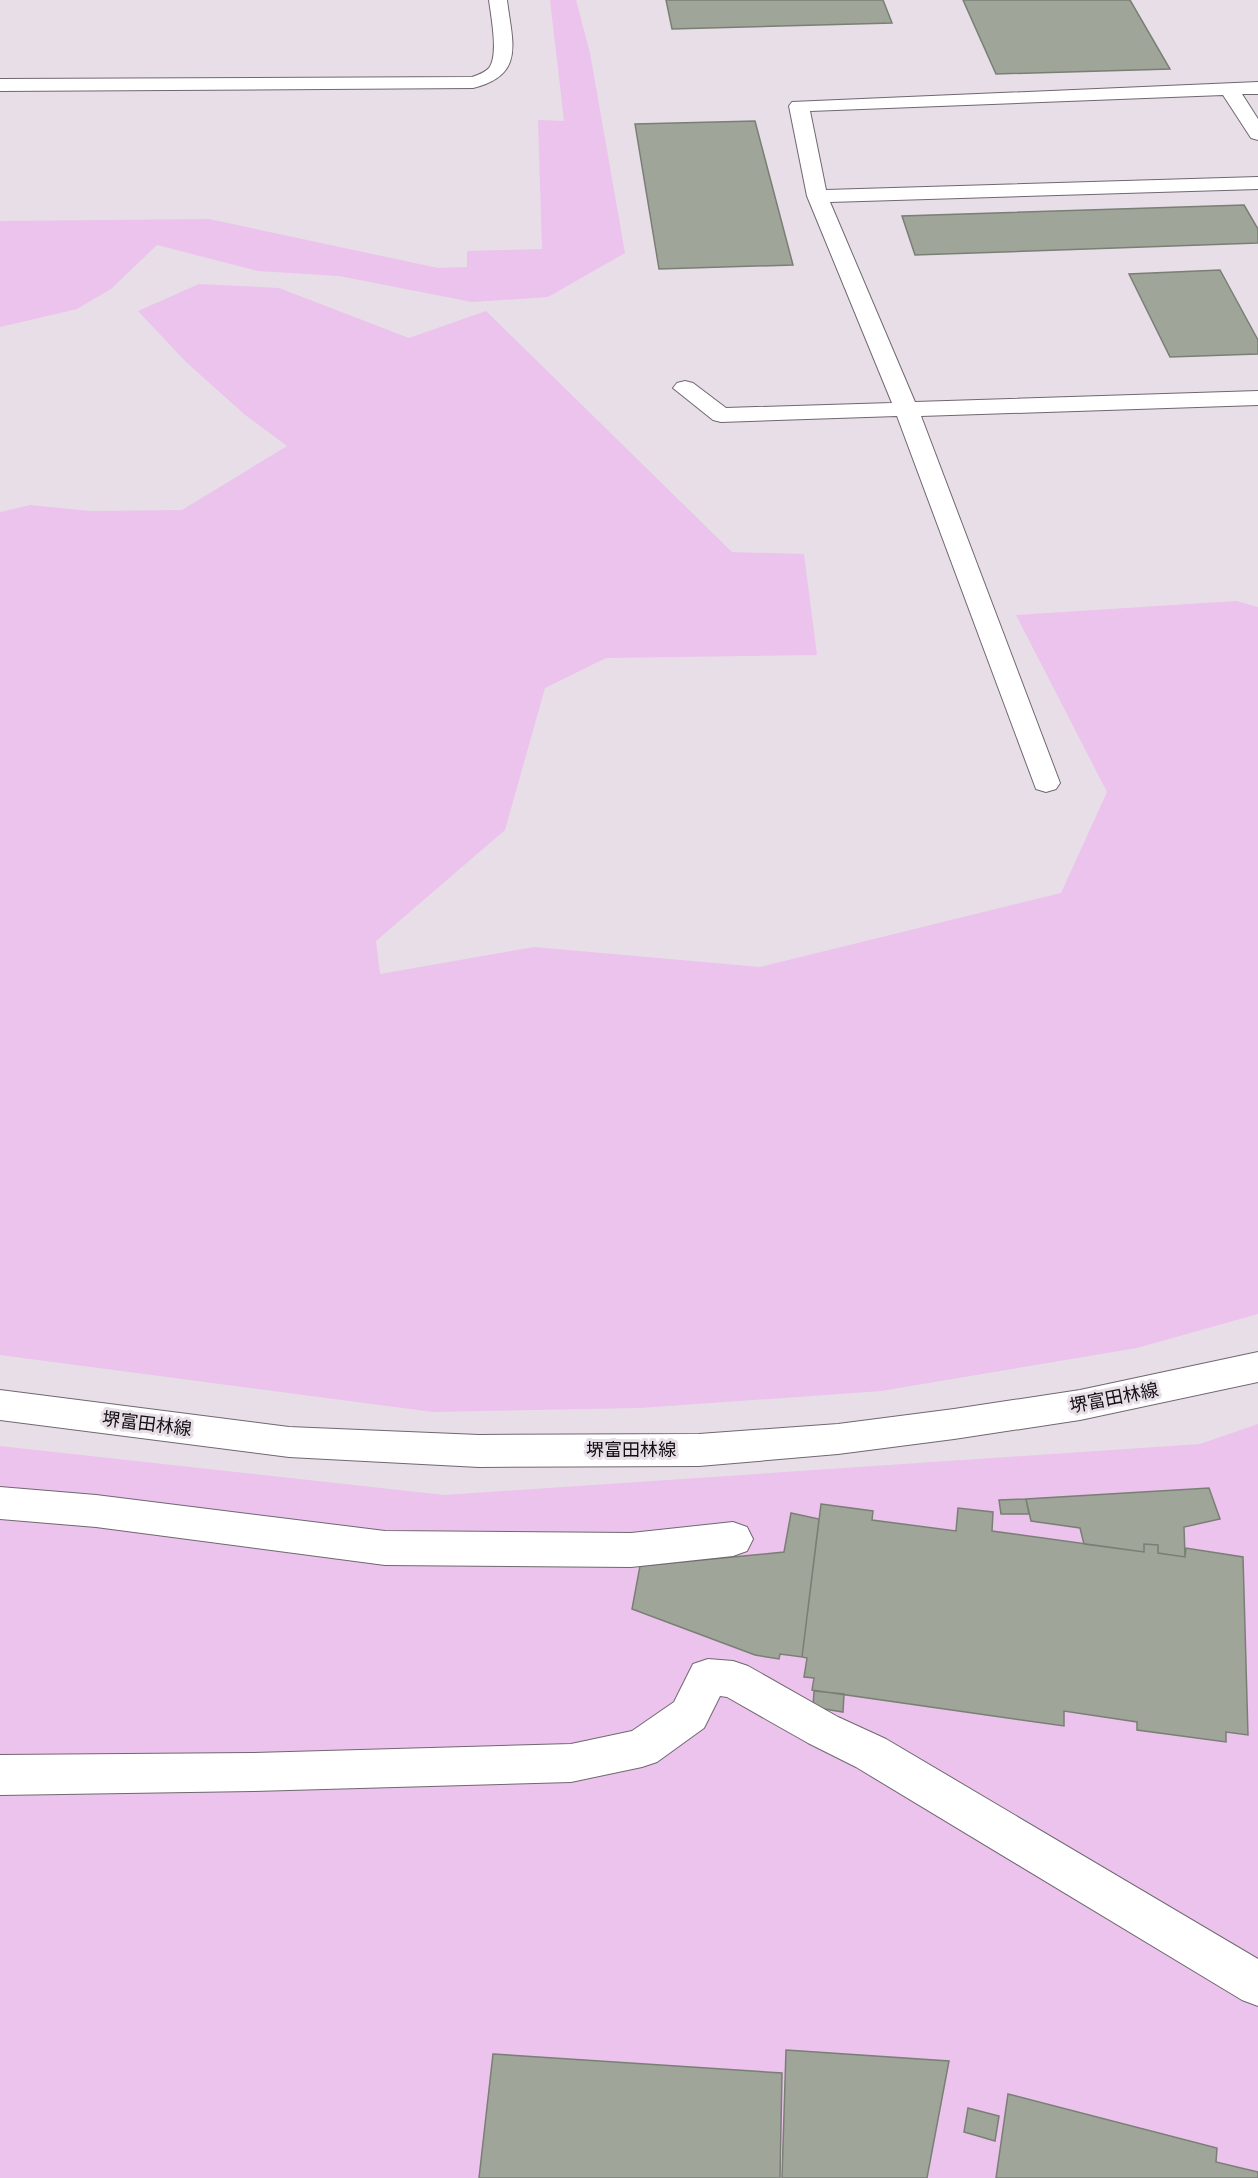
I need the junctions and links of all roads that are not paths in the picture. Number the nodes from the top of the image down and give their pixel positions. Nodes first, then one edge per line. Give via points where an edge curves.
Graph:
1 (498, 0) edge
2 (0, 85) edge
3 (1258, 88) edge
4 (1228, 89) junction
5 (1258, 134) edge
6 (1258, 183) edge
7 (817, 196) junction
8 (686, 388) dead end
9 (1258, 398) edge
10 (907, 411) junction
11 (1046, 783) dead end
12 (1258, 1367) edge
13 (0, 1405) edge
14 (0, 1503) edge
15 (733, 1539) dead end
16 (0, 1775) edge
17 (1258, 1984) edge

1 - 2 street via 503,56 494,76 481,82
3 - 4 street
4 - 5 street
4 - 7 street via 799,106
6 - 7 street
7 - 10 street
8 - 10 street via 721,415
9 - 10 street
10 - 11 street
12 - 13 street, 堺富田林線 via 1080,1405 966,1423 838,1439 699,1450 479,1451 300,1442
14 - 15 street via 96,1511 385,1548 631,1550
16 - 17 street via 571,1763 642,1748 689,1715 708,1677 733,1679 871,1753

